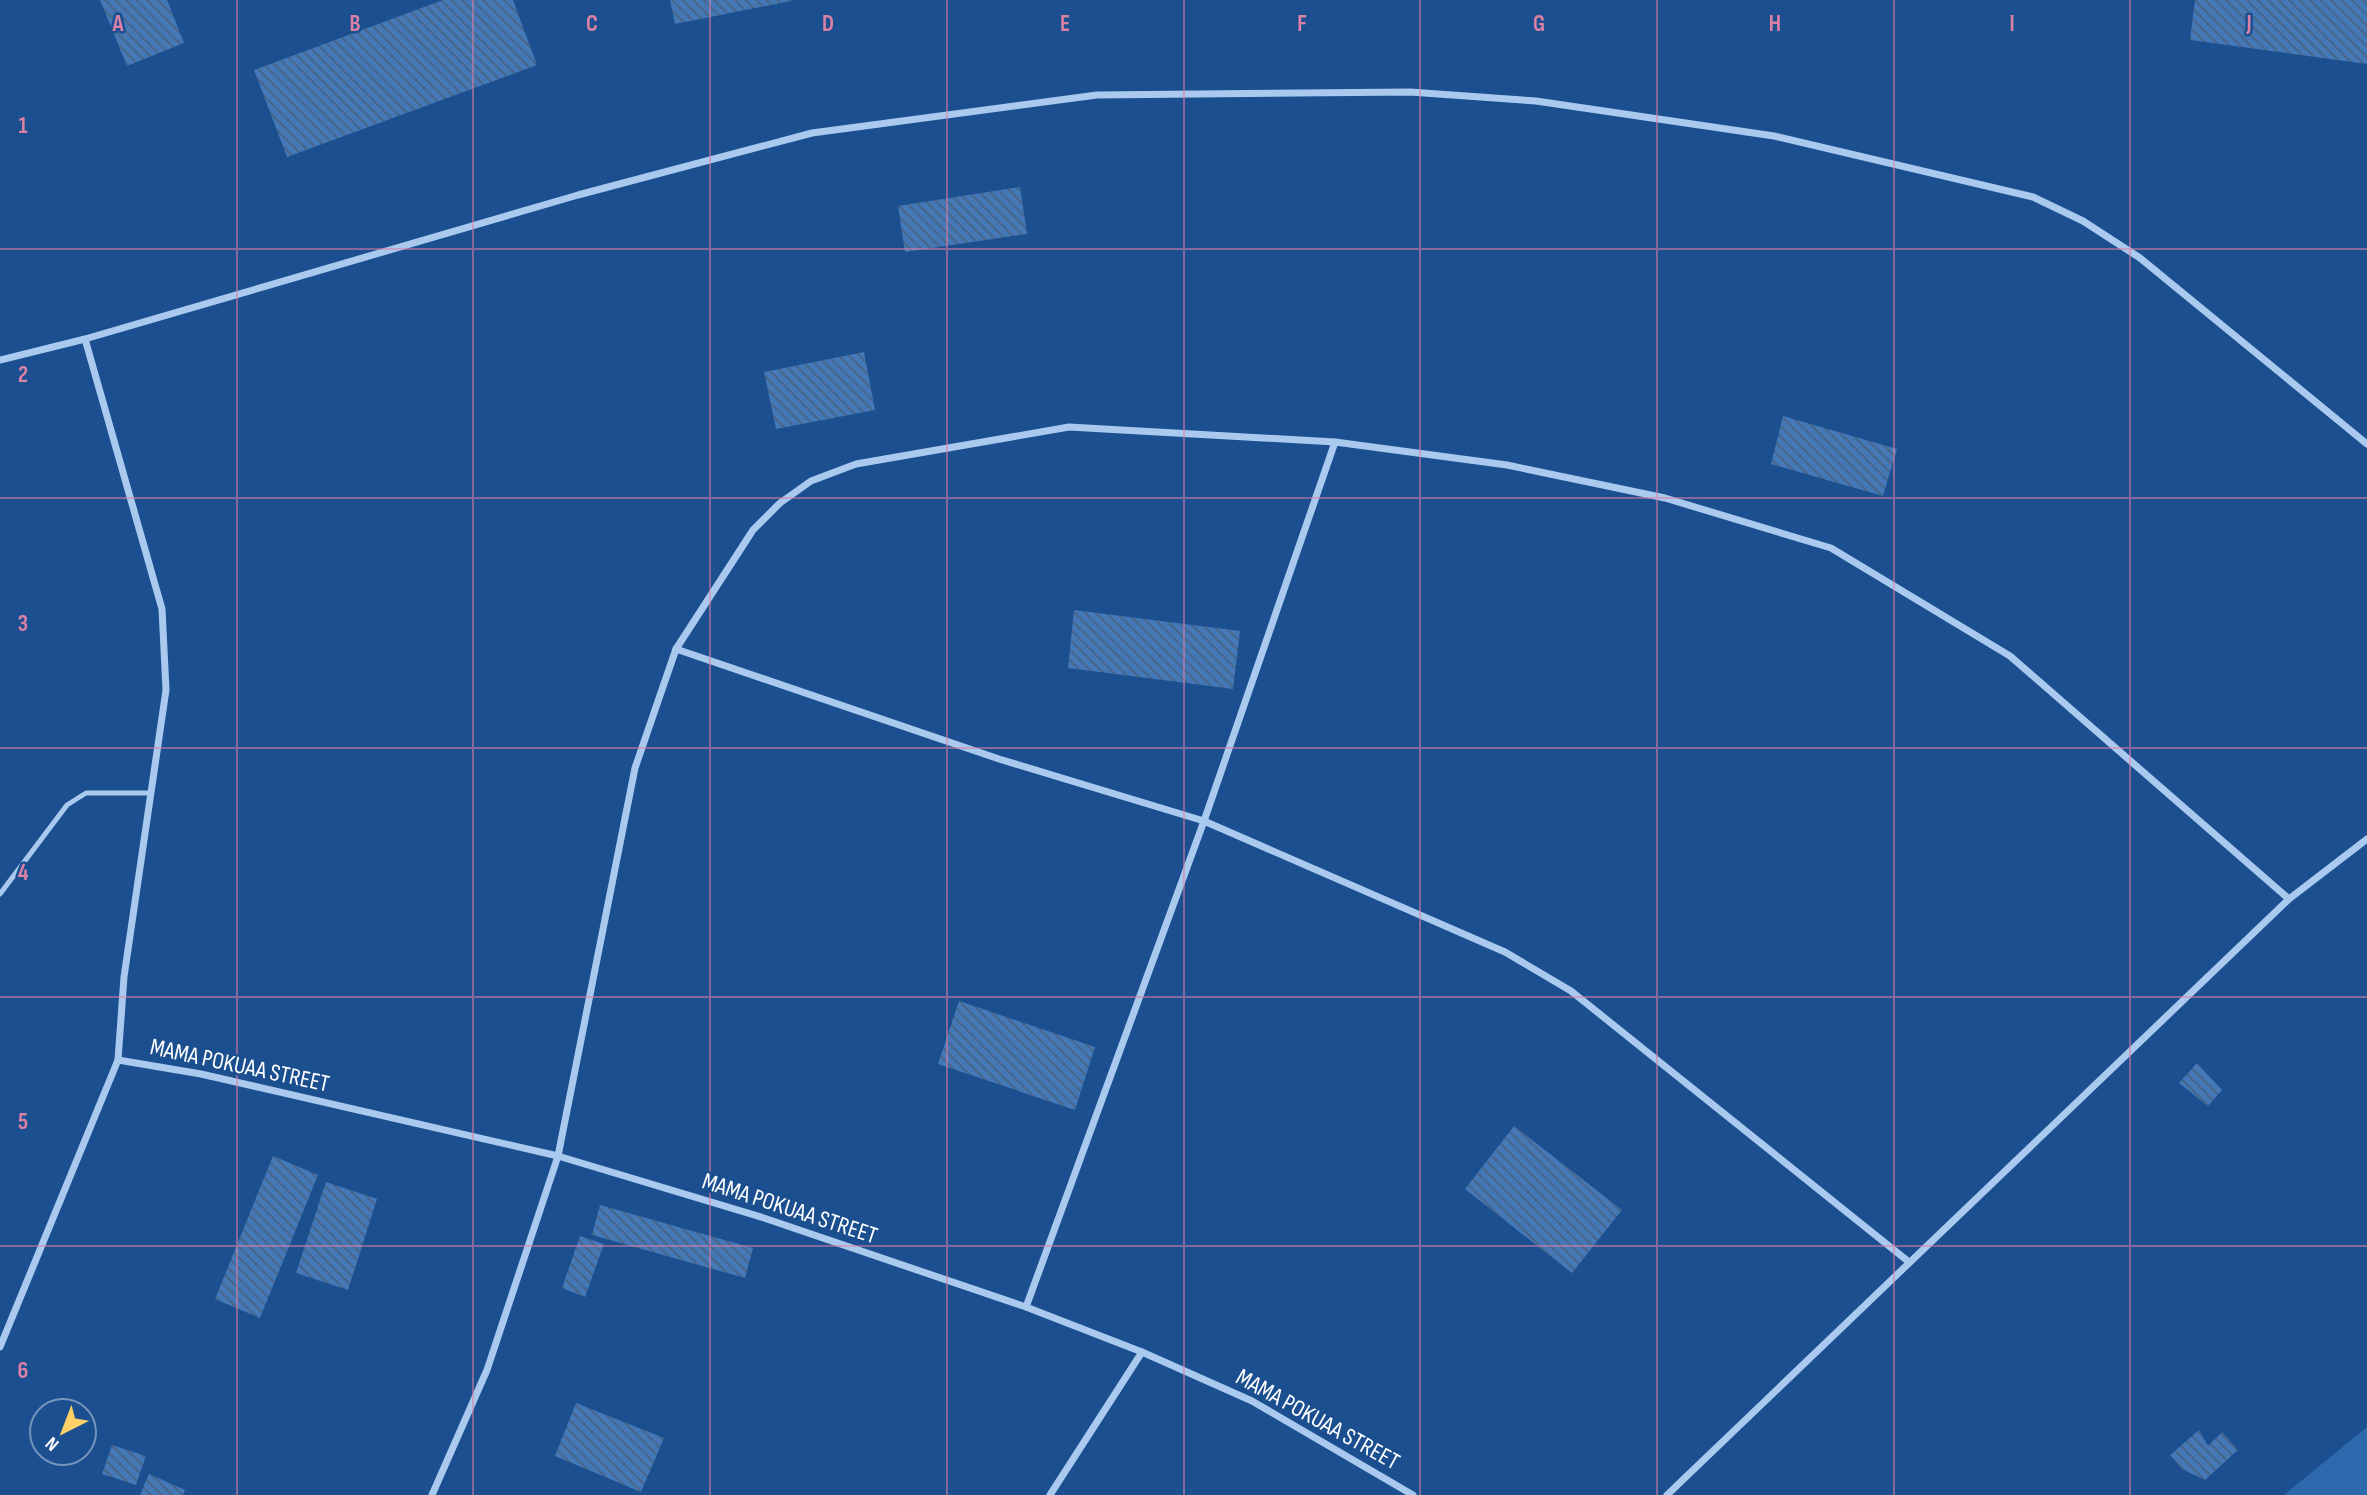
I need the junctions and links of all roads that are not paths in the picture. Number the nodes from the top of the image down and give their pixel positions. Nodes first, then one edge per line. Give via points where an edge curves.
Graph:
1 (85, 339) junction
2 (0, 360) edge
3 (1335, 442) junction
4 (2367, 444) edge
5 (676, 649) junction
6 (150, 793) junction
7 (1205, 821) junction
8 (2367, 839) edge
9 (0, 894) edge
10 (2289, 899) junction
11 (118, 1060) junction
12 (558, 1156) junction
13 (1909, 1262) junction
14 (1026, 1307) junction
15 (0, 1347) edge
16 (1142, 1352) junction
17 (432, 1495) edge
18 (1050, 1495) edge
19 (1413, 1495) edge
20 (1667, 1495) edge

1 - 2 street
1 - 4 street via 578,195 812,133 1097,95 1410,92 1536,101 1774,136 2033,197 2083,221 2140,258
1 - 6 street via 162,609 166,690
3 - 5 street via 1069,427 856,464 811,481 752,530
3 - 7 street
3 - 10 street via 1507,465 1665,498 1831,548 2010,656
5 - 7 street via 999,759
5 - 12 street via 635,768
6 - 9 lane via 86,793 67,805
6 - 11 street via 124,977
7 - 13 street via 1505,952 1571,991
7 - 14 street
8 - 10 street
10 - 13 street
11 - 12 street, MAMA POKUAA STREET via 201,1074
11 - 15 street
12 - 14 street, MAMA POKUAA STREET via 764,1218
12 - 17 street via 487,1370
13 - 20 street
14 - 16 street, MAMA POKUAA STREET
16 - 18 street
16 - 19 street, MAMA POKUAA STREET via 1252,1401

